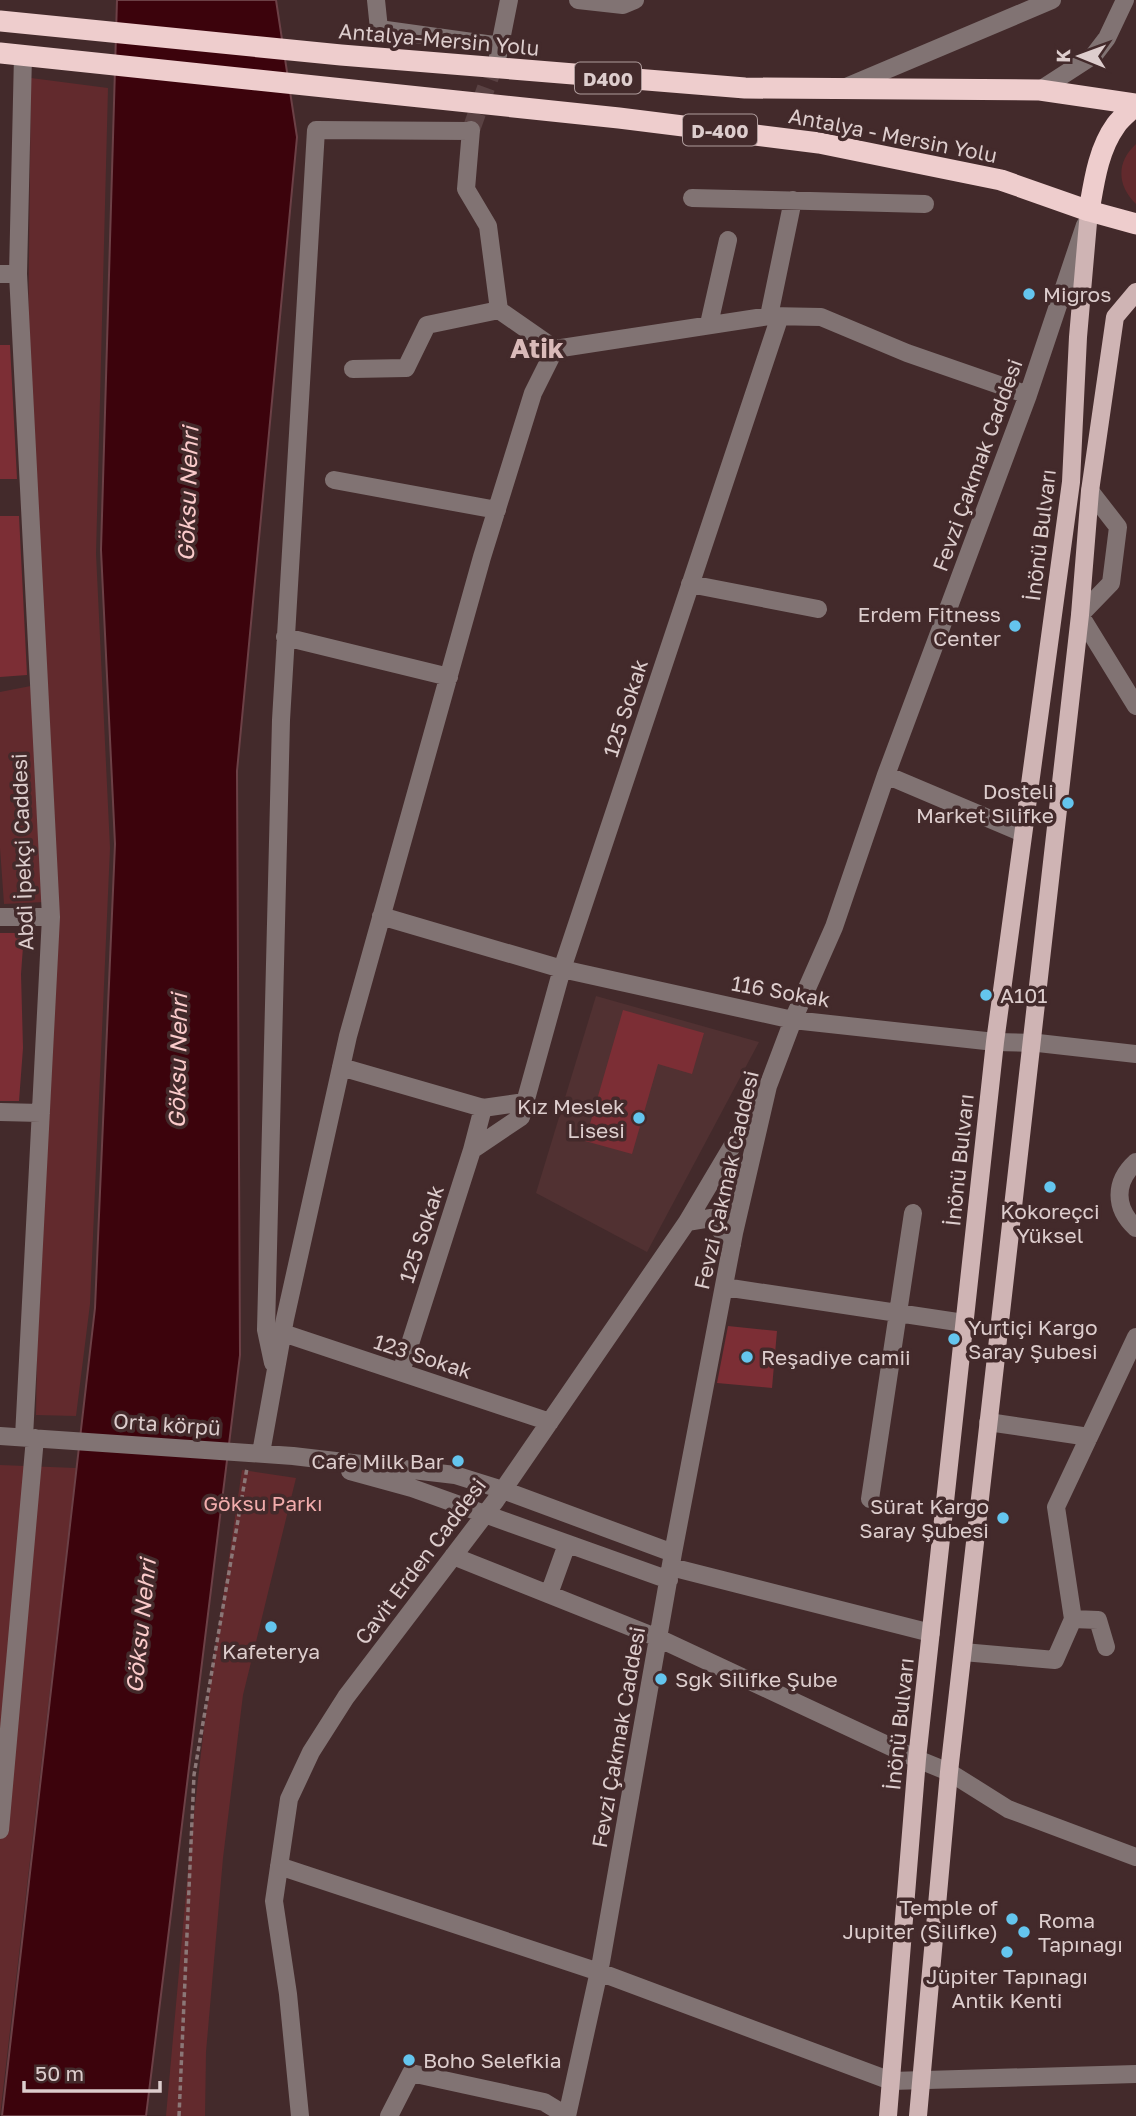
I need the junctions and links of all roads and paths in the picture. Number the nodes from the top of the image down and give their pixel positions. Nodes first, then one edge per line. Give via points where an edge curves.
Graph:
1 (376, 0) edge
2 (509, 0) edge
3 (578, 0) edge
4 (635, 0) edge
5 (1052, 0) edge
6 (1122, 2) edge
7 (0, 21) edge
8 (0, 53) edge
9 (23, 55) junction
10 (839, 89) junction
11 (876, 90) joint
12 (1040, 90) junction
13 (1136, 104) edge
14 (692, 198) dead end
15 (793, 200) junction
16 (925, 204) dead end
17 (1089, 211) junction
18 (1136, 224) edge
19 (728, 240) dead end
20 (9, 274) edge
21 (1136, 292) edge
22 (499, 310) junction
23 (775, 316) junction
24 (709, 324) junction
25 (555, 349) junction
26 (354, 369) dead end
27 (1028, 395) junction
28 (334, 480) dead end
29 (1090, 491) junction
30 (497, 510) junction
31 (690, 584) junction
32 (818, 609) dead end
33 (1080, 615) junction
34 (285, 637) junction
35 (449, 677) junction
36 (1136, 706) edge
37 (886, 775) junction
38 (1023, 833) junction
39 (381, 916) junction
40 (0, 917) edge
41 (51, 917) junction
42 (562, 969) junction
43 (793, 1020) junction
44 (995, 1042) junction
45 (1032, 1042) junction
46 (1136, 1054) edge
47 (341, 1067) junction
48 (768, 1086) junction
49 (483, 1108) junction
50 (523, 1109) junction
51 (0, 1112) edge
52 (41, 1113) junction
53 (472, 1150) junction
54 (1136, 1162) edge
55 (913, 1213) dead end
56 (687, 1222) junction
57 (1136, 1228) edge
58 (732, 1245) junction
59 (724, 1287) junction
60 (898, 1313) junction
61 (964, 1323) junction
62 (283, 1333) junction
63 (1136, 1337) edge
64 (401, 1372) junction
65 (275, 1373) junction
66 (1127, 1376) edge
67 (550, 1422) junction
68 (988, 1422) junction
69 (0, 1436) edge
70 (1089, 1437) junction
71 (30, 1438) junction
72 (261, 1453) junction
73 (293, 1456) junction
74 (247, 1471) dead end
75 (503, 1490) junction
76 (870, 1499) dead end
77 (485, 1515) junction
78 (567, 1544) junction
79 (453, 1556) junction
80 (671, 1567) junction
81 (549, 1594) junction
82 (1073, 1619) junction
83 (931, 1633) junction
84 (658, 1638) junction
85 (1106, 1647) dead end
86 (963, 1652) junction
87 (917, 1759) junction
88 (949, 1772) junction
89 (0, 1830) edge
90 (1136, 1857) edge
91 (279, 1866) junction
92 (599, 1972) junction
93 (1136, 2074) edge
94 (922, 2079) junction
95 (891, 2081) junction
96 (539, 2109) edge
97 (180, 2116) edge
98 (300, 2116) edge
99 (388, 2116) edge
100 (567, 2116) edge
101 (888, 2116) edge
102 (918, 2116) edge

1 - 2 street via 379,29 499,52
3 - 4 street via 623,5
5 - 10 street
6 - 12 street via 1107,38 1094,55
7 - 10 highway, Antalya-Mersin Yolu / D400 via 745,88
8 - 9 highway
9 - 17 highway, Antalya - Mersin Yolu / D-400 via 818,143 1001,180
9 - 20 street, Abdi İpekçi Caddesi
10 - 11 highway, Antalya-Mersin Yolu / D400
11 - 12 highway, Antalya - Mersin Yolu
12 - 13 highway, Antalya - Mersin Yolu
13 - 17 highway via 1116,124 1106,145
14 - 15 street
15 - 16 street
15 - 23 street, 125 Sokak
17 - 18 highway, Antalya - Mersin Yolu / D-400
17 - 27 street, Fevzi Çakmak Caddesi
17 - 38 main road, İnönü Bulvarı via 1071,482
19 - 24 street
20 - 41 street, Abdi İpekçi Caddesi
21 - 29 main road, İnönü Bulvarı via 1115,317
22 - 25 street
22 - 26 street via 427,325 406,368
22 - 34 street via 488,226 466,189 470,131 316,130
23 - 24 street
23 - 27 street via 821,317
23 - 31 street, 125 Sokak
24 - 25 street
25 - 30 street via 533,393
27 - 37 street, Fevzi Çakmak Caddesi
28 - 30 street
29 - 33 main road, İnönü Bulvarı
29 - 33 street via 1118,527 1111,583
30 - 35 street
31 - 32 street
31 - 42 street, 125 Sokak
33 - 36 street
33 - 45 main road, İnönü Bulvarı
34 - 35 street
34 - 65 street via 266,1330
35 - 39 street
37 - 38 street
37 - 43 street, Fevzi Çakmak Caddesi via 834,927
38 - 44 main road, İnönü Bulvarı
39 - 42 street, 116 Sokak
39 - 47 street
40 - 41 street
41 - 52 street, Abdi İpekçi Caddesi
42 - 43 street, 116 Sokak
42 - 50 street, 125 Sokak
43 - 44 street, 116 Sokak
43 - 48 street, Fevzi Çakmak Caddesi
44 - 45 street, 116 Sokak
44 - 61 main road, İnönü Bulvarı
45 - 46 street, 116 Sokak
45 - 68 main road, İnönü Bulvarı
47 - 49 street
47 - 62 street
48 - 56 street, Cavit Erden Caddesi
48 - 58 street, Fevzi Çakmak Caddesi
49 - 50 street
49 - 53 street, 125 Sokak
50 - 53 street
51 - 52 street
52 - 71 street, Abdi İpekçi Caddesi
53 - 64 street, 125 Sokak
54 - 57 street via 1120,1183 1119,1196 1121,1209
55 - 60 street
56 - 58 street via 712,1218
56 - 67 street, Cavit Erden Caddesi
58 - 59 street, Fevzi Çakmak Caddesi
59 - 60 street
59 - 80 street, Fevzi Çakmak Caddesi
60 - 61 street
60 - 76 street
61 - 83 main road, İnönü Bulvarı
62 - 64 street, 123 Sokak
62 - 65 street
63 - 66 street
64 - 67 street, 123 Sokak
65 - 72 street
66 - 70 street
67 - 75 street, Cavit Erden Caddesi
68 - 70 street
68 - 86 main road, İnönü Bulvarı
69 - 71 street, Orta körpü
70 - 82 street via 1056,1507
71 - 72 street, Orta körpü
71 - 89 street, Abdi İpekçi Caddesi
72 - 73 street, Orta körpü
73 - 75 street via 455,1475
73 - 77 street via 412,1488
74 - 97 path via 194,1775
75 - 77 street, Cavit Erden Caddesi
75 - 80 street
77 - 78 street
77 - 79 street, Cavit Erden Caddesi
78 - 80 street
78 - 81 street
79 - 81 street
79 - 91 street, Cavit Erden Caddesi via 346,1697 311,1752 289,1799
80 - 83 street
80 - 84 street, Fevzi Çakmak Caddesi
81 - 84 street
82 - 85 street via 1098,1620
82 - 86 street via 1055,1660
83 - 87 main road, İnönü Bulvarı
84 - 87 street
84 - 92 street, Fevzi Çakmak Caddesi
86 - 88 main road, İnönü Bulvarı
87 - 88 street
87 - 95 main road, İnönü Bulvarı
88 - 90 street via 1008,1809
88 - 94 main road, İnönü Bulvarı
91 - 92 street
91 - 98 street, Cavit Erden Caddesi via 274,1901
92 - 95 street
92 - 100 street, Fevzi Çakmak Caddesi
93 - 94 street
94 - 95 street
94 - 102 main road, İnönü Bulvarı
95 - 101 main road, İnönü Bulvarı
96 - 99 street via 411,2073
96 - 100 street

